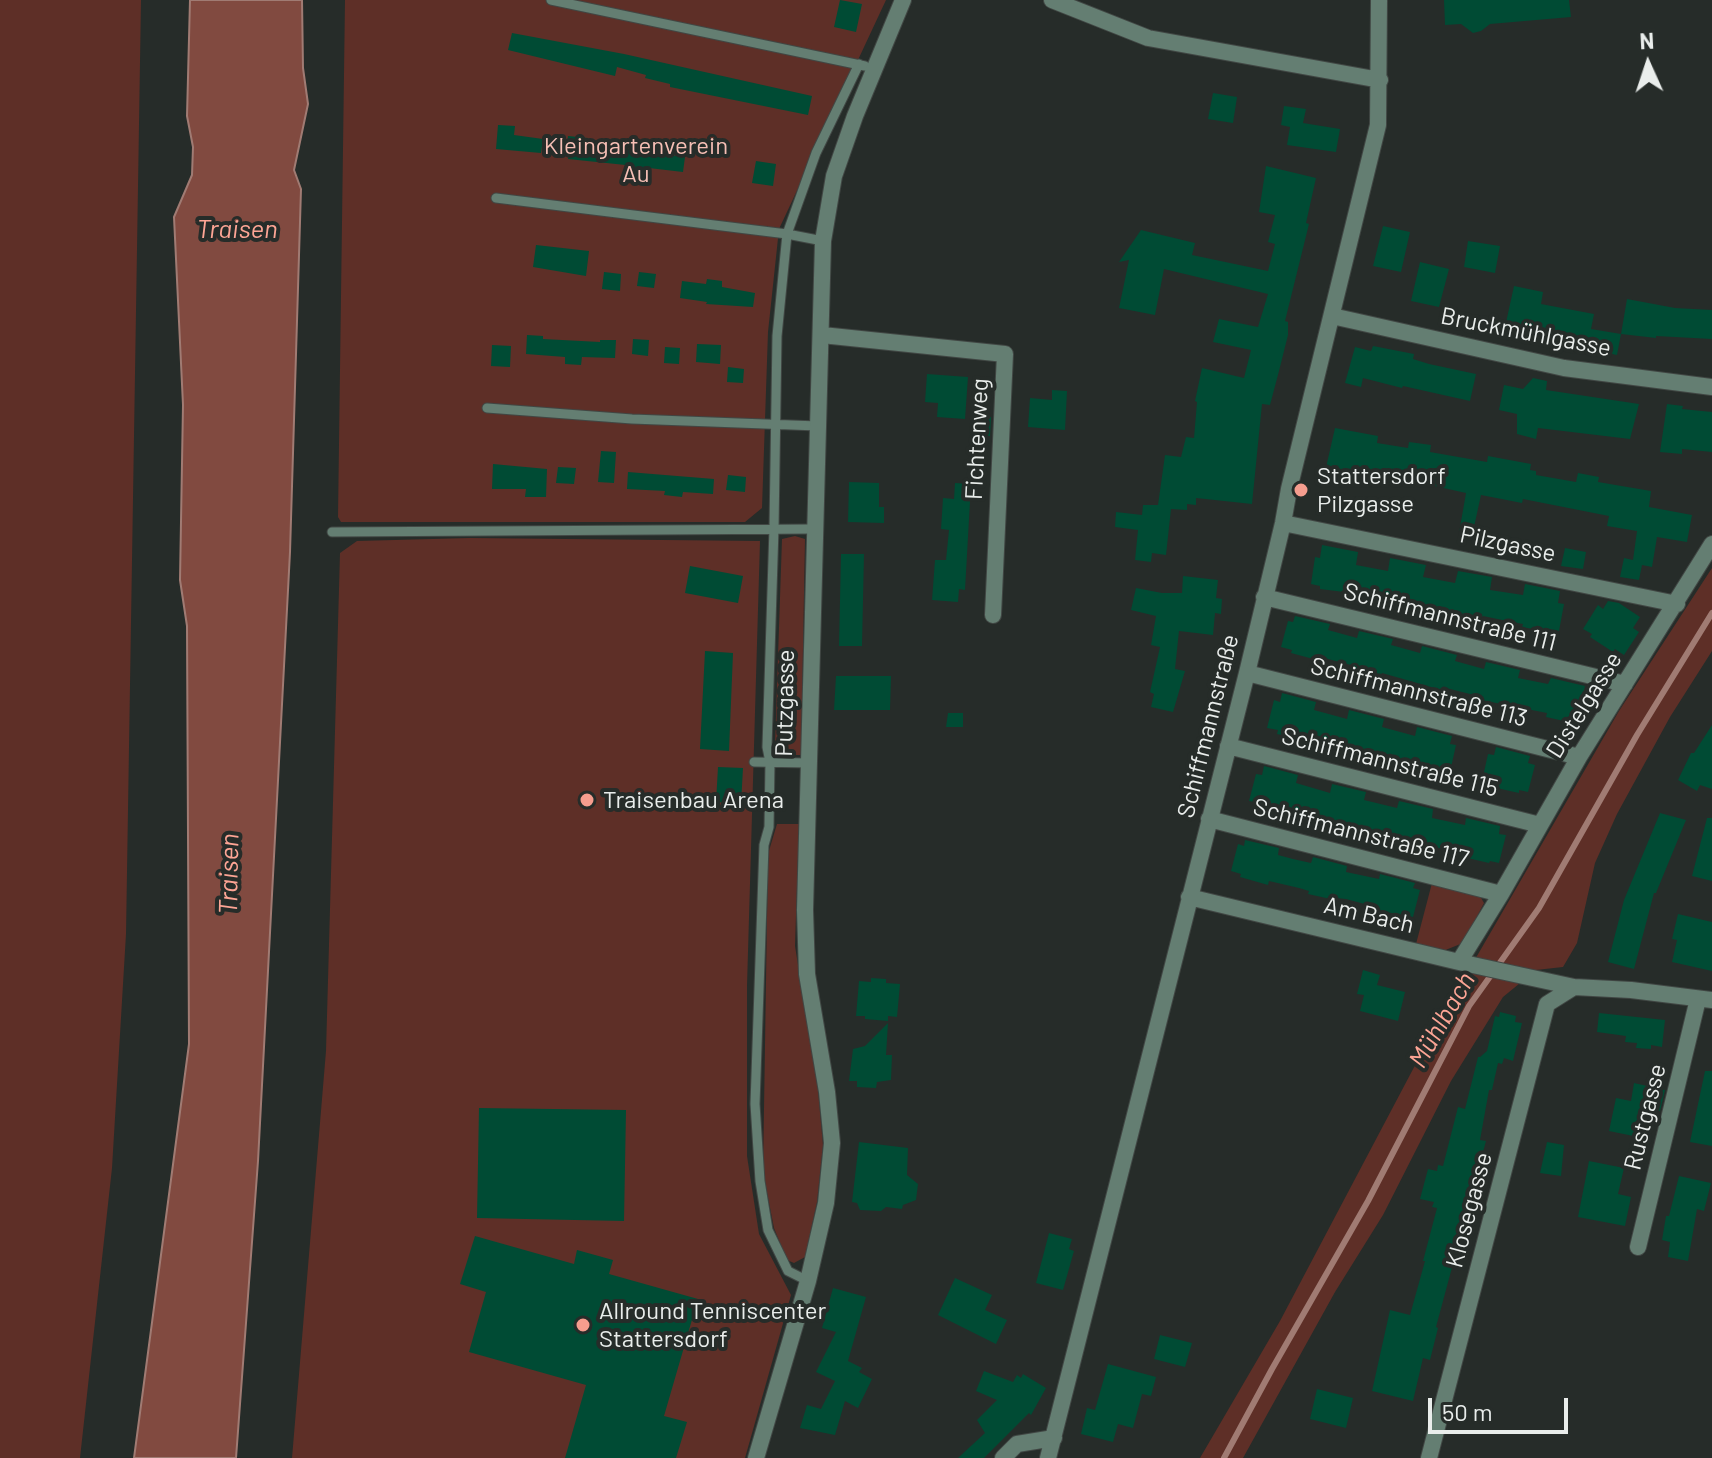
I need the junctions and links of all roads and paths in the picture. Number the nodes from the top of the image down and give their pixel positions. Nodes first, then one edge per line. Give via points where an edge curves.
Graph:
1 (551, 0) edge
2 (903, 0) edge
3 (1052, 0) edge
4 (1379, 0) edge
5 (867, 66) junction
6 (1380, 80) junction
7 (496, 198) dead end
8 (787, 234) junction
9 (823, 241) junction
10 (1332, 316) junction
11 (822, 335) junction
12 (1712, 387) edge
13 (487, 408) dead end
14 (775, 425) junction
15 (818, 426) junction
16 (1283, 523) junction
17 (774, 528) junction
18 (814, 529) junction
19 (332, 532) dead end
20 (1712, 544) edge
21 (1264, 597) junction
22 (1677, 604) junction
23 (993, 615) dead end
24 (1247, 673) junction
25 (1625, 684) junction
26 (1228, 746) junction
27 (1579, 757) junction
28 (754, 762) dead end
29 (770, 762) junction
30 (808, 763) junction
31 (1209, 819) junction
32 (1540, 825) junction
33 (1501, 894) junction
34 (1189, 897) junction
35 (1459, 962) junction
36 (1574, 987) junction
37 (1705, 999) edge
38 (1638, 1247) dead end
39 (808, 1281) junction
40 (1054, 1438) junction
41 (756, 1458) edge
42 (1003, 1458) edge
43 (1048, 1458) edge
44 (1429, 1458) edge

1 - 5 lane
2 - 5 street, Putzgasse
3 - 6 street via 1148,38
4 - 6 street, Schiffmannstraße
5 - 8 lane via 816,153
5 - 9 street, Putzgasse via 834,176
6 - 10 street, Schiffmannstraße via 1378,125
7 - 8 lane
8 - 9 lane
8 - 14 lane
9 - 11 street, Putzgasse
10 - 12 street, Bruckmühlgasse via 1564,368
10 - 16 street, Schiffmannstraße
11 - 15 street, Putzgasse
11 - 23 street, Fichtenweg via 1005,354
13 - 14 lane
14 - 15 lane
14 - 17 lane
15 - 18 street, Putzgasse
16 - 21 street, Schiffmannstraße
16 - 22 street, Pilzgasse
17 - 18 lane
17 - 19 lane
17 - 29 lane
18 - 30 street, Putzgasse
20 - 22 street, Distelgasse
21 - 24 street, Schiffmannstraße
21 - 25 street, Schiffmannstraße 111
22 - 25 street, Distelgasse
24 - 26 street, Schiffmannstraße
24 - 27 street, Schiffmannstraße 113
25 - 27 street, Distelgasse
26 - 31 street, Schiffmannstraße
26 - 32 street, Schiffmannstraße 115
27 - 32 street, Distelgasse
28 - 29 lane
29 - 30 lane
29 - 39 lane via 755,1104 760,1181 768,1230 788,1271
30 - 39 street, Putzgasse via 807,974 832,1143 826,1203
31 - 33 street, Schiffmannstraße 117
31 - 34 street, Schiffmannstraße
32 - 33 street, Distelgasse
33 - 35 street
34 - 35 street, Am Bach
34 - 40 street, Schiffmannstraße
35 - 36 street, Am Bach
36 - 37 street, Am Bach
36 - 44 street, Klosegasse via 1547,1004
37 - 38 street, Rustgasse
39 - 41 street, Putzgasse
40 - 42 street via 1017,1444
40 - 43 street, Schiffmannstraße

